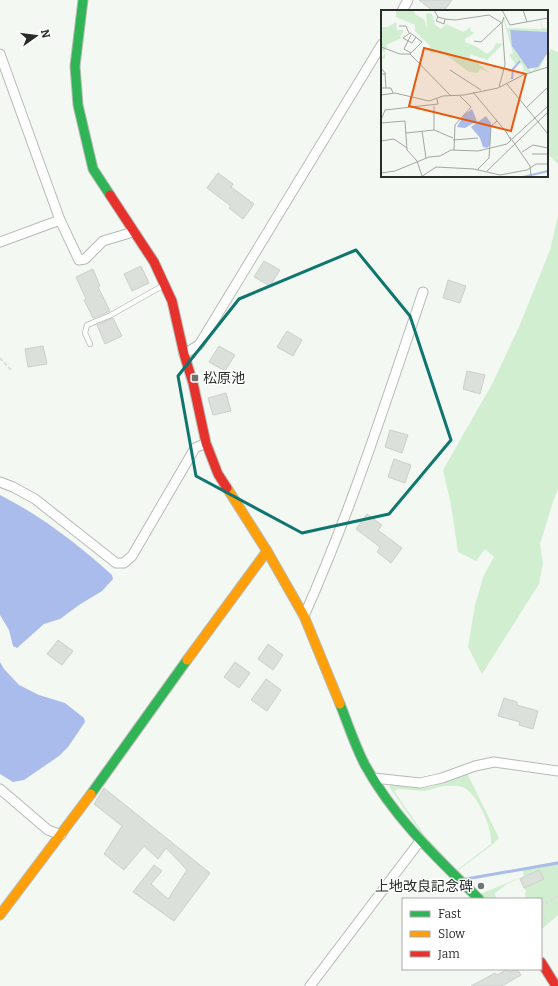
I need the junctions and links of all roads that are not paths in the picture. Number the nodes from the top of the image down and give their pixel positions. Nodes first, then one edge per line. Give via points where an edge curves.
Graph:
1 (83, 0) edge
2 (408, 0) edge
3 (403, 10) edge
4 (381, 46) edge
5 (0, 54) edge
6 (60, 220) junction
7 (133, 232) junction
8 (0, 242) edge
9 (165, 284) junction
10 (423, 292) dead end
11 (90, 344) dead end
12 (184, 354) junction
13 (206, 442) junction
14 (0, 482) edge
15 (267, 551) junction
16 (304, 616) junction
17 (558, 771) edge
18 (374, 778) junction
19 (0, 789) edge
20 (61, 835) junction
21 (420, 841) junction
22 (478, 898) edge
23 (0, 915) edge
24 (542, 964) edge
25 (310, 986) edge
26 (556, 986) edge

1 - 7 street via 75,66 78,105 93,169
2 - 3 street
4 - 12 street via 199,345
5 - 6 street
6 - 7 street via 79,260 85,259 102,241
6 - 8 street
7 - 9 street via 154,262
9 - 11 lane via 87,326 85,333
9 - 12 street via 172,301
10 - 16 street via 330,555
12 - 13 street
13 - 14 street via 195,448 132,556 124,563 116,563 35,499
13 - 15 street via 218,474
15 - 16 street
15 - 20 street via 228,601
16 - 18 street via 365,765
17 - 18 street via 494,762 420,783
18 - 21 street via 394,810
19 - 20 street via 48,830
20 - 23 street
21 - 22 street
21 - 25 street
24 - 26 street

